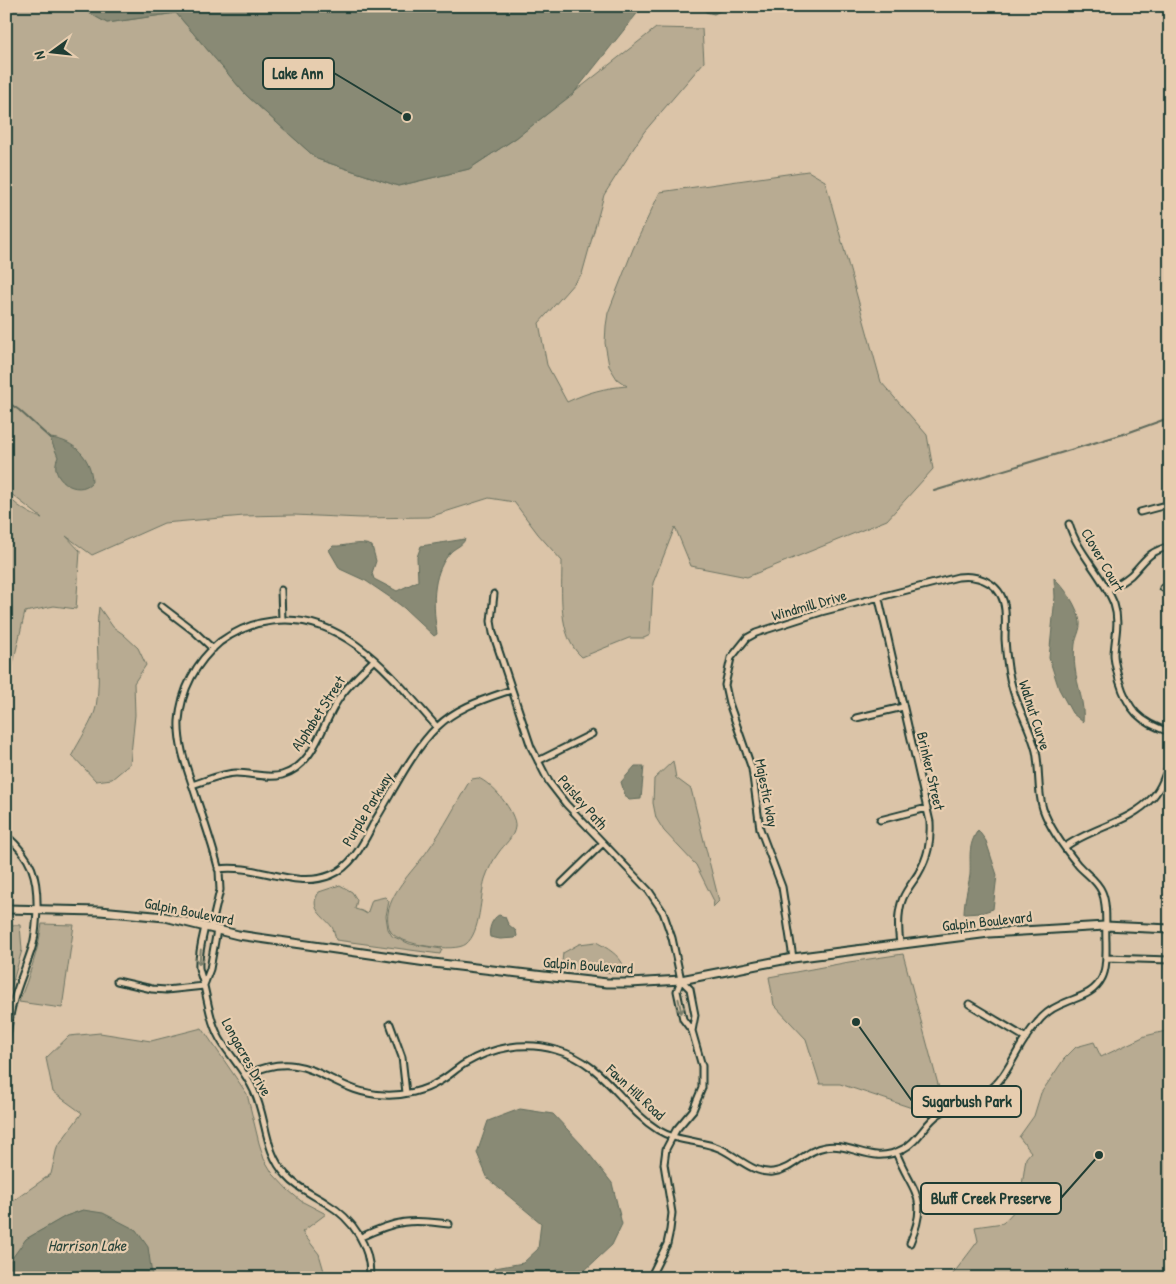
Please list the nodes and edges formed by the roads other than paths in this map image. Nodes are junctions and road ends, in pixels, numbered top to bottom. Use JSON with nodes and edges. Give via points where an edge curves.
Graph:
{"nodes":[{"id":1,"x":1170,"y":504,"type":"edge"},
{"id":2,"x":1140,"y":512,"type":"dead end"},
{"id":3,"x":1069,"y":524,"type":"dead end"},
{"id":4,"x":1170,"y":546,"type":"edge"},
{"id":5,"x":1170,"y":586,"type":"edge"},
{"id":6,"x":1163,"y":588,"type":"dead end"},
{"id":7,"x":282,"y":590,"type":"dead end"},
{"id":8,"x":1107,"y":590,"type":"junction"},
{"id":9,"x":494,"y":594,"type":"dead end"},
{"id":10,"x":879,"y":599,"type":"junction"},
{"id":11,"x":162,"y":606,"type":"dead end"},
{"id":12,"x":282,"y":620,"type":"junction"},
{"id":13,"x":747,"y":638,"type":"joint"},
{"id":14,"x":213,"y":649,"type":"junction"},
{"id":15,"x":374,"y":660,"type":"junction"},
{"id":16,"x":512,"y":690,"type":"junction"},
{"id":17,"x":903,"y":707,"type":"junction"},
{"id":18,"x":856,"y":718,"type":"dead end"},
{"id":19,"x":437,"y":727,"type":"junction"},
{"id":20,"x":1170,"y":732,"type":"edge"},
{"id":21,"x":592,"y":734,"type":"dead end"},
{"id":22,"x":538,"y":761,"type":"junction"},
{"id":23,"x":1170,"y":761,"type":"edge"},
{"id":24,"x":192,"y":785,"type":"junction"},
{"id":25,"x":927,"y":808,"type":"junction"},
{"id":26,"x":880,"y":820,"type":"dead end"},
{"id":27,"x":6,"y":835,"type":"edge"},
{"id":28,"x":603,"y":843,"type":"junction"},
{"id":29,"x":1065,"y":847,"type":"junction"},
{"id":30,"x":218,"y":869,"type":"junction"},
{"id":31,"x":562,"y":883,"type":"dead end"},
{"id":32,"x":6,"y":909,"type":"edge"},
{"id":33,"x":37,"y":909,"type":"junction"},
{"id":34,"x":1105,"y":926,"type":"junction"},
{"id":35,"x":211,"y":928,"type":"junction"},
{"id":36,"x":1170,"y":929,"type":"edge"},
{"id":37,"x":900,"y":944,"type":"junction"},
{"id":38,"x":793,"y":958,"type":"junction"},
{"id":39,"x":1106,"y":958,"type":"junction"},
{"id":40,"x":1170,"y":960,"type":"edge"},
{"id":41,"x":681,"y":980,"type":"junction"},
{"id":42,"x":117,"y":981,"type":"dead end"},
{"id":43,"x":204,"y":986,"type":"junction"},
{"id":44,"x":969,"y":1004,"type":"dead end"},
{"id":45,"x":390,"y":1024,"type":"dead end"},
{"id":46,"x":692,"y":1031,"type":"junction"},
{"id":47,"x":1026,"y":1038,"type":"junction"},
{"id":48,"x":6,"y":1045,"type":"edge"},
{"id":49,"x":246,"y":1075,"type":"junction"},
{"id":50,"x":406,"y":1093,"type":"junction"},
{"id":51,"x":671,"y":1136,"type":"junction"},
{"id":52,"x":896,"y":1152,"type":"junction"},
{"id":53,"x":449,"y":1224,"type":"dead end"},
{"id":54,"x":361,"y":1237,"type":"junction"},
{"id":55,"x":910,"y":1243,"type":"dead end"},
{"id":56,"x":370,"y":1278,"type":"edge"},
{"id":57,"x":650,"y":1278,"type":"edge"}],
"edges":[{"from":1,"to":2,"type":"street"},
{"from":3,"to":8,"type":"street","name":"Clover Court","via":[[1078,547]]},
{"from":4,"to":8,"type":"street","via":[[1156,550],[1132,574]]},
{"from":5,"to":6,"type":"street"},
{"from":7,"to":12,"type":"street"},
{"from":8,"to":20,"type":"street","name":"Clover Court","via":[[1117,615],[1115,661],[1125,698],[1144,722]]},
{"from":9,"to":16,"type":"street","name":"Paisley Path","via":[[492,627]]},
{"from":10,"to":13,"type":"street","name":"Windmill Drive","via":[[821,612]]},
{"from":10,"to":17,"type":"street","name":"Brinker Street"},
{"from":10,"to":29,"type":"street","name":"Walnut Curve","via":[[968,576],[985,580],[997,590],[1005,610],[1010,678],[1033,739],[1040,798],[1047,819]]},
{"from":11,"to":14,"type":"street"},
{"from":12,"to":14,"type":"street","via":[[244,628]]},
{"from":12,"to":15,"type":"street","via":[[308,622],[333,631]]},
{"from":13,"to":38,"type":"street","name":"Majestic Way","via":[[731,658],[725,685],[752,768],[760,829],[782,887]]},
{"from":14,"to":24,"type":"street","via":[[194,671],[181,707],[180,744]]},
{"from":15,"to":19,"type":"street"},
{"from":15,"to":24,"type":"street","name":"Alphabet Street","via":[[337,701],[316,744],[288,775],[228,774]]},
{"from":16,"to":19,"type":"street","name":"Purple Parkway","via":[[461,709]]},
{"from":16,"to":22,"type":"street","name":"Paisley Path"},
{"from":17,"to":18,"type":"street"},
{"from":17,"to":25,"type":"street","name":"Brinker Street"},
{"from":19,"to":30,"type":"street","name":"Purple Parkway","via":[[426,738],[354,857],[336,872],[307,880],[239,868]]},
{"from":21,"to":22,"type":"street"},
{"from":22,"to":28,"type":"street","name":"Paisley Path","via":[[557,794]]},
{"from":23,"to":29,"type":"street","via":[[1153,797],[1119,820],[1085,834]]},
{"from":24,"to":30,"type":"street"},
{"from":25,"to":26,"type":"street"},
{"from":25,"to":37,"type":"street","name":"Brinker Street","via":[[929,849],[925,862],[903,898],[898,923]]},
{"from":27,"to":33,"type":"street","via":[[30,863],[36,882]]},
{"from":28,"to":31,"type":"street"},
{"from":28,"to":41,"type":"street","name":"Paisley Path","via":[[645,886],[663,912]]},
{"from":29,"to":34,"type":"street","name":"Walnut Curve","via":[[1103,892]]},
{"from":30,"to":35,"type":"street","via":[[220,890]]},
{"from":32,"to":33,"type":"street","name":"Galpin Boulevard"},
{"from":33,"to":35,"type":"street","name":"Galpin Boulevard","via":[[165,917]]},
{"from":33,"to":48,"type":"street","via":[[34,940],[13,1002]]},
{"from":34,"to":36,"type":"street","name":"Galpin Boulevard"},
{"from":34,"to":37,"type":"street","name":"Galpin Boulevard","via":[[989,933]]},
{"from":34,"to":39,"type":"street","name":"Fawn Hill Road"},
{"from":35,"to":41,"type":"street","name":"Galpin Boulevard","via":[[239,935],[544,976],[614,983]]},
{"from":35,"to":43,"type":"street","name":"Longacres Drive","via":[[210,969]]},
{"from":35,"to":43,"type":"street","name":"Longacres Drive","one_way":true,"via":[[202,938],[199,969]]},
{"from":37,"to":38,"type":"street","name":"Galpin Boulevard"},
{"from":38,"to":41,"type":"street","name":"Galpin Boulevard"},
{"from":39,"to":40,"type":"street"},
{"from":39,"to":47,"type":"street","name":"Fawn Hill Road","via":[[1102,979],[1092,990],[1047,1013]]},
{"from":41,"to":46,"type":"street","via":[[690,990],[694,1006]]},
{"from":41,"to":46,"type":"street","one_way":true,"via":[[677,991],[683,1020]]},
{"from":42,"to":43,"type":"street","via":[[166,990]]},
{"from":43,"to":49,"type":"street","name":"Longacres Drive","via":[[213,1025]]},
{"from":44,"to":47,"type":"street"},
{"from":45,"to":50,"type":"street","via":[[402,1057]]},
{"from":46,"to":51,"type":"street","via":[[702,1066],[702,1088],[693,1110]]},
{"from":47,"to":52,"type":"street","name":"Fawn Hill Road","via":[[1003,1077],[989,1091],[967,1104],[943,1111],[916,1140]]},
{"from":49,"to":50,"type":"street","name":"Fawn Hill Road","via":[[277,1064],[292,1065],[308,1068],[359,1091],[385,1095]]},
{"from":49,"to":54,"type":"street","name":"Longacres Drive","via":[[260,1106],[271,1151],[285,1175],[339,1211]]},
{"from":50,"to":51,"type":"street","name":"Fawn Hill Road","via":[[438,1082],[462,1065],[490,1052],[515,1046],[543,1047],[572,1056],[594,1069],[646,1121]]},
{"from":51,"to":52,"type":"street","name":"Fawn Hill Road","via":[[717,1147],[760,1171],[775,1172],[786,1168],[824,1147],[840,1147],[866,1155]]},
{"from":51,"to":57,"type":"street","via":[[664,1164],[672,1213],[670,1230],[667,1244]]},
{"from":52,"to":55,"type":"street","via":[[919,1201],[919,1220]]},
{"from":53,"to":54,"type":"street","via":[[401,1221]]},
{"from":54,"to":56,"type":"street","name":"Longacres Drive"}]}
